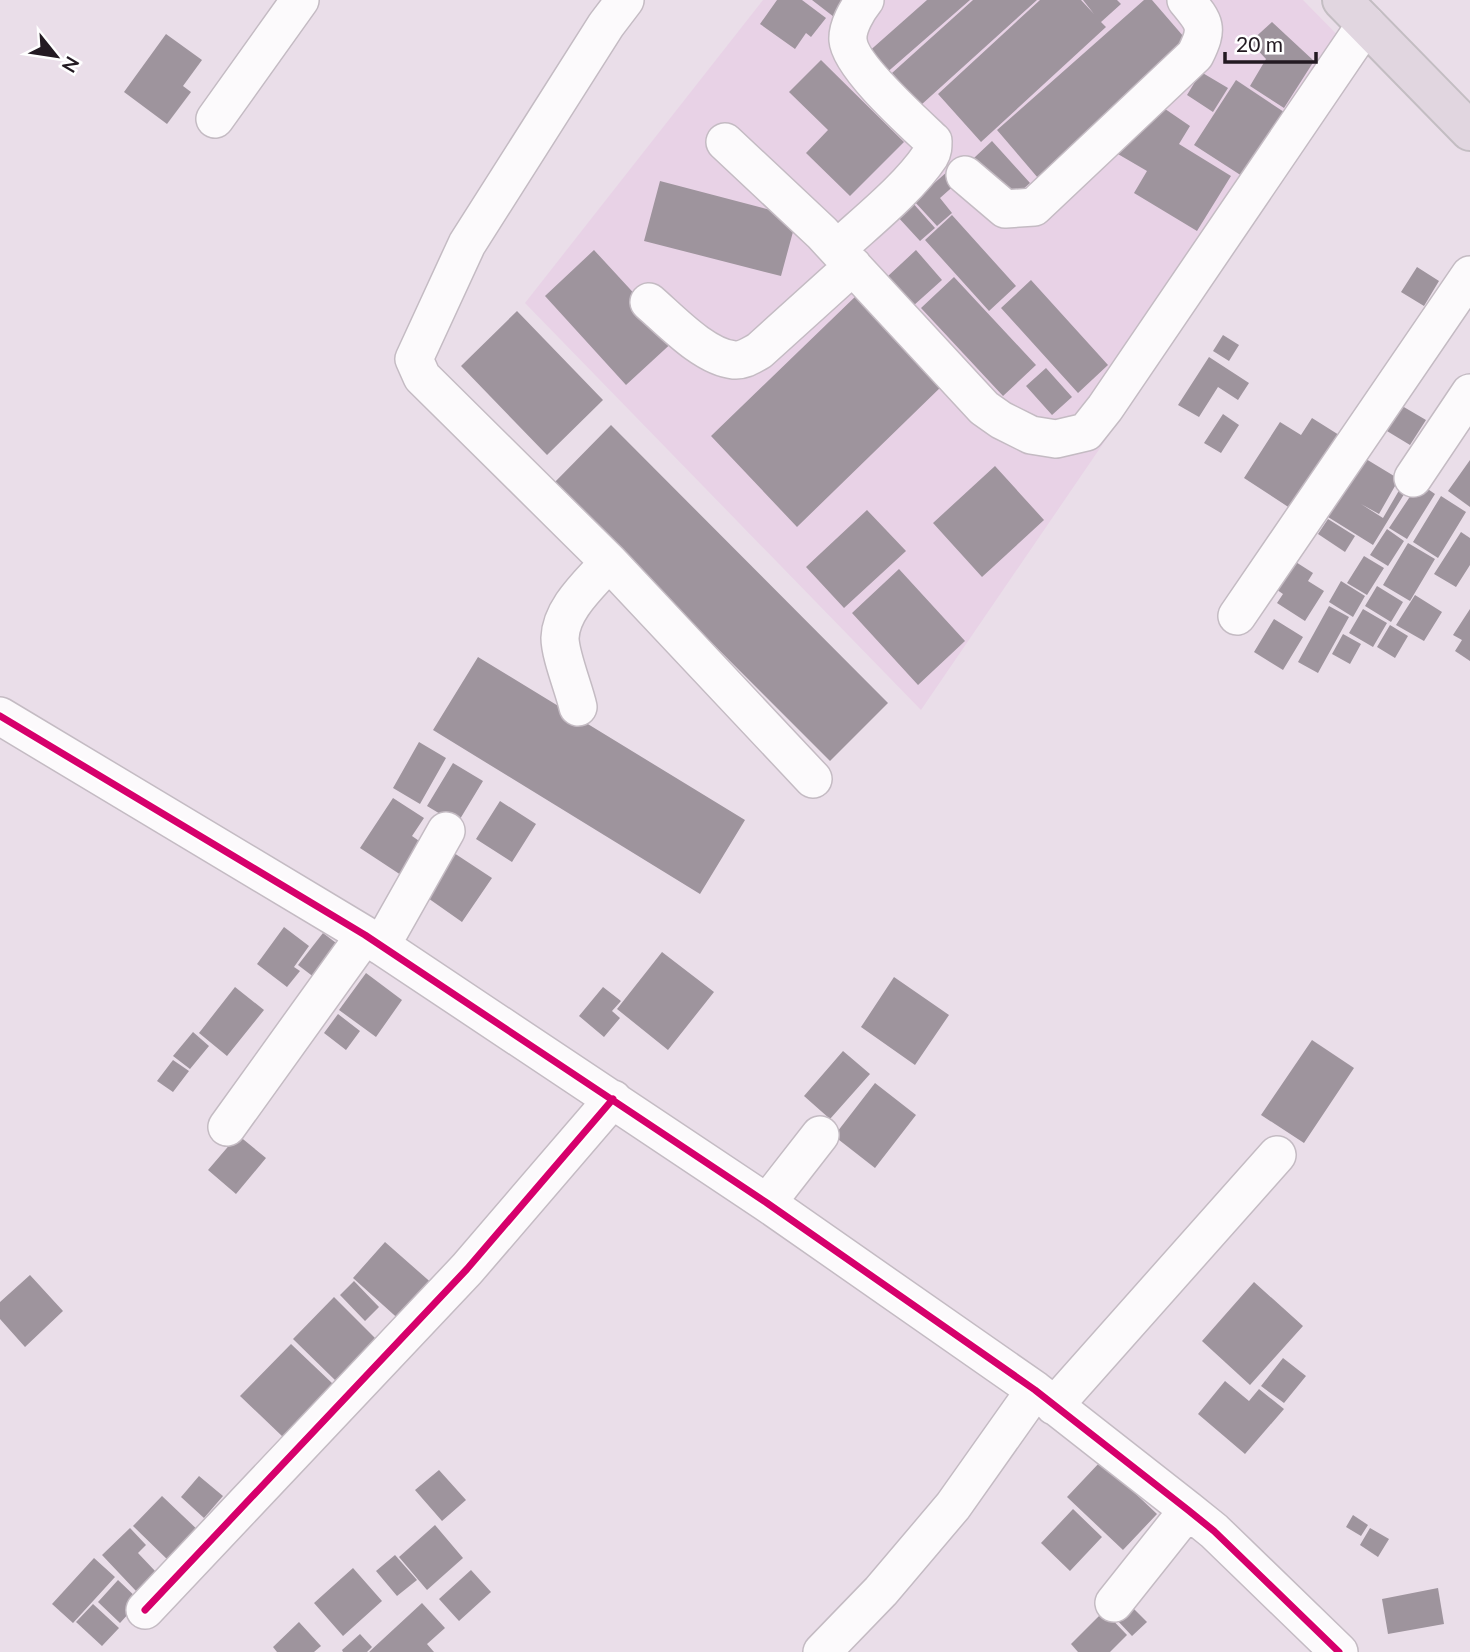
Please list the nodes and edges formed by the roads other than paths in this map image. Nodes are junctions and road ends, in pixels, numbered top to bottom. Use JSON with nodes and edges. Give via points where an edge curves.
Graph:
{"nodes":[{"id":1,"x":300,"y":0,"type":"edge"},
{"id":2,"x":625,"y":0,"type":"edge"},
{"id":3,"x":865,"y":0,"type":"edge"},
{"id":4,"x":1186,"y":0,"type":"edge"},
{"id":5,"x":1354,"y":12,"type":"edge"},
{"id":6,"x":215,"y":119,"type":"dead end"},
{"id":7,"x":1470,"y":131,"type":"edge"},
{"id":8,"x":725,"y":142,"type":"dead end"},
{"id":9,"x":951,"y":163,"type":"junction"},
{"id":10,"x":845,"y":258,"type":"junction"},
{"id":11,"x":1470,"y":275,"type":"edge"},
{"id":12,"x":649,"y":302,"type":"dead end"},
{"id":13,"x":1470,"y":393,"type":"edge"},
{"id":14,"x":1413,"y":478,"type":"dead end"},
{"id":15,"x":609,"y":562,"type":"junction"},
{"id":16,"x":1237,"y":616,"type":"dead end"},
{"id":17,"x":579,"y":707,"type":"dead end"},
{"id":18,"x":3,"y":725,"type":"edge"},
{"id":19,"x":813,"y":779,"type":"dead end"},
{"id":20,"x":446,"y":831,"type":"dead end"},
{"id":21,"x":373,"y":940,"type":"junction"},
{"id":22,"x":613,"y":1099,"type":"junction"},
{"id":23,"x":227,"y":1126,"type":"dead end"},
{"id":24,"x":820,"y":1135,"type":"dead end"},
{"id":25,"x":1277,"y":1155,"type":"dead end"},
{"id":26,"x":767,"y":1203,"type":"junction"},
{"id":27,"x":1045,"y":1398,"type":"junction"},
{"id":28,"x":1188,"y":1510,"type":"junction"},
{"id":29,"x":1114,"y":1603,"type":"dead end"},
{"id":30,"x":145,"y":1609,"type":"dead end"},
{"id":31,"x":822,"y":1652,"type":"edge"},
{"id":32,"x":1339,"y":1652,"type":"edge"}],
"edges":[{"from":1,"to":6,"type":"street"},
{"from":2,"to":15,"type":"street","via":[[467,244],[414,359],[422,377]]},
{"from":3,"to":9,"type":"street","via":[[856,11],[847,39],[854,57]]},
{"from":4,"to":9,"type":"street","via":[[1201,19],[1205,34],[1195,55],[1034,207],[1005,209]]},
{"from":5,"to":7,"type":"highway"},
{"from":5,"to":10,"type":"street","via":[[1113,397],[1086,432],[1056,439],[1031,435],[1001,421]]},
{"from":8,"to":10,"type":"street"},
{"from":9,"to":10,"type":"street","via":[[929,157]]},
{"from":10,"to":12,"type":"street","via":[[759,351],[747,358],[717,356]]},
{"from":11,"to":16,"type":"street"},
{"from":13,"to":14,"type":"street"},
{"from":15,"to":17,"type":"street","via":[[570,607],[562,624],[560,641]]},
{"from":15,"to":19,"type":"street"},
{"from":18,"to":21,"type":"street"},
{"from":20,"to":21,"type":"street"},
{"from":21,"to":22,"type":"street"},
{"from":21,"to":23,"type":"street"},
{"from":22,"to":26,"type":"street"},
{"from":22,"to":30,"type":"street","via":[[467,1269]]},
{"from":24,"to":26,"type":"street"},
{"from":25,"to":27,"type":"street"},
{"from":26,"to":27,"type":"street"},
{"from":27,"to":28,"type":"street"},
{"from":27,"to":31,"type":"street"},
{"from":28,"to":29,"type":"street"},
{"from":28,"to":32,"type":"street"}]}
